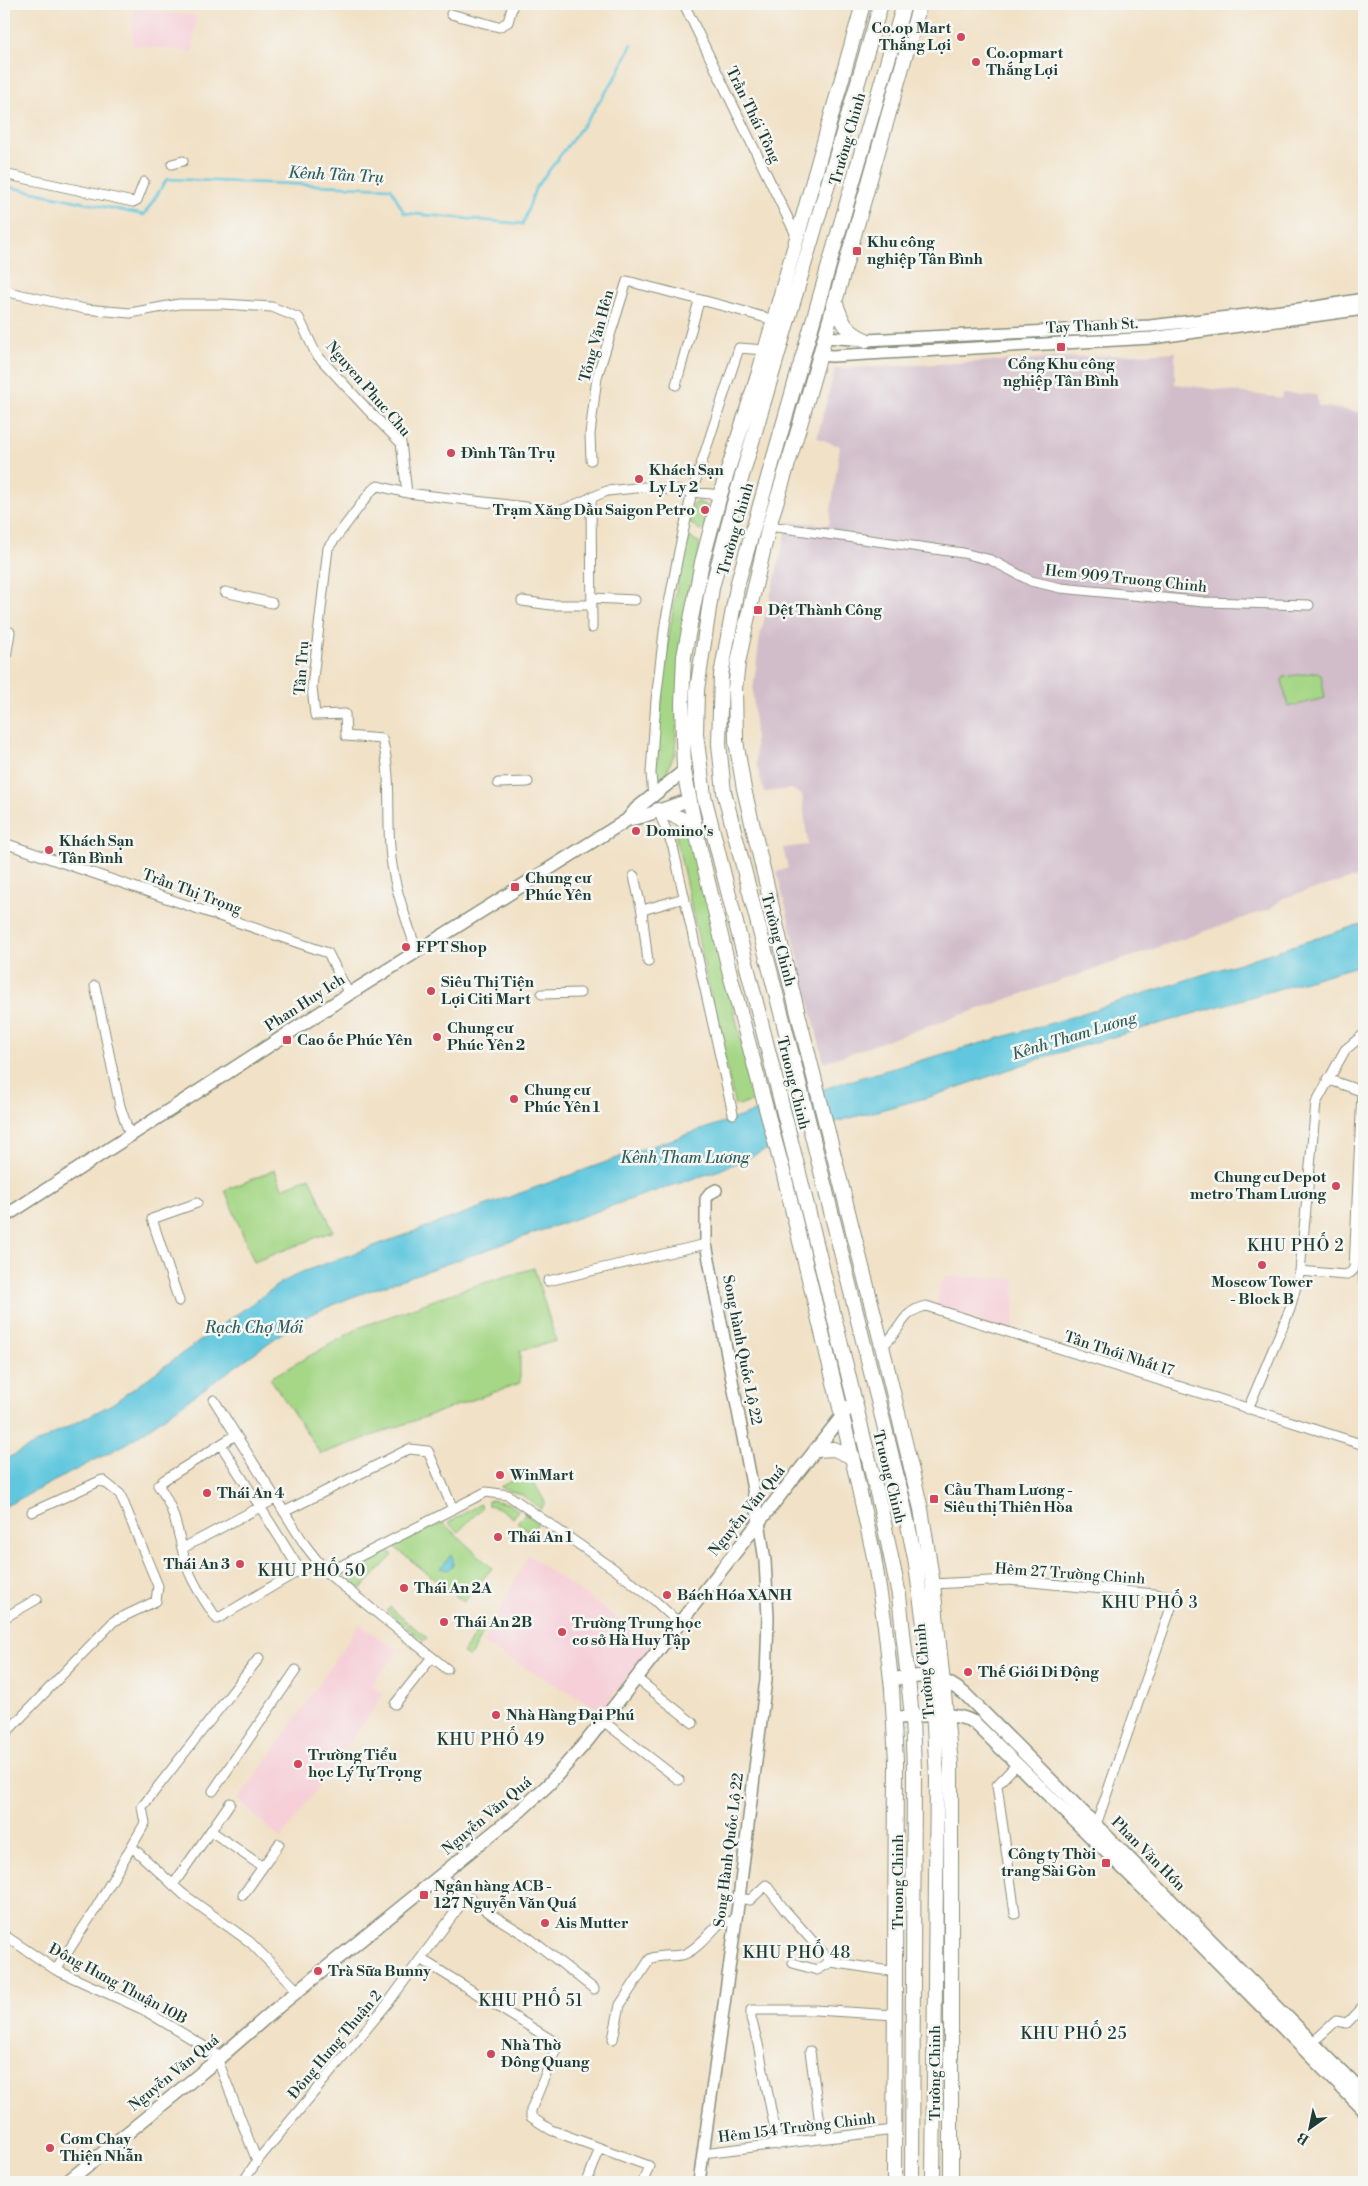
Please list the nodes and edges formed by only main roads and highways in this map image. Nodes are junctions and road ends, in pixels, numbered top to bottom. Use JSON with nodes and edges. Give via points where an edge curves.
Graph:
{"nodes":[{"id":1,"x":863,"y":4,"type":"edge"},
{"id":2,"x":881,"y":4,"type":"edge"},
{"id":3,"x":904,"y":4,"type":"edge"},
{"id":4,"x":920,"y":4,"type":"edge"},
{"id":5,"x":846,"y":64,"type":"junction"},
{"id":6,"x":862,"y":69,"type":"junction"},
{"id":7,"x":883,"y":77,"type":"junction"},
{"id":8,"x":898,"y":82,"type":"junction"},
{"id":9,"x":828,"y":265,"type":"junction"},
{"id":10,"x":836,"y":301,"type":"junction"},
{"id":11,"x":773,"y":320,"type":"junction"},
{"id":12,"x":787,"y":325,"type":"junction"},
{"id":13,"x":809,"y":332,"type":"junction"},
{"id":14,"x":825,"y":337,"type":"junction"},
{"id":15,"x":866,"y":340,"type":"road end"},
{"id":16,"x":765,"y":350,"type":"junction"},
{"id":17,"x":780,"y":350,"type":"junction"},
{"id":18,"x":803,"y":353,"type":"junction"},
{"id":19,"x":820,"y":356,"type":"junction"},
{"id":20,"x":738,"y":761,"type":"junction"},
{"id":21,"x":721,"y":764,"type":"junction"},
{"id":22,"x":699,"y":767,"type":"junction"},
{"id":23,"x":684,"y":771,"type":"junction"},
{"id":24,"x":744,"y":789,"type":"junction"},
{"id":25,"x":724,"y":792,"type":"junction"},
{"id":26,"x":704,"y":796,"type":"junction"},
{"id":27,"x":689,"y":800,"type":"junction"},
{"id":28,"x":656,"y":804,"type":"junction"},
{"id":29,"x":696,"y":832,"type":"junction"},
{"id":30,"x":720,"y":858,"type":"junction"},
{"id":31,"x":786,"y":966,"type":"junction"},
{"id":32,"x":770,"y":970,"type":"junction"},
{"id":33,"x":749,"y":974,"type":"junction"},
{"id":34,"x":732,"y":978,"type":"junction"},
{"id":35,"x":796,"y":1071,"type":"joint"},
{"id":36,"x":4,"y":1217,"type":"edge"},
{"id":37,"x":854,"y":1401,"type":"junction"},
{"id":38,"x":841,"y":1418,"type":"junction"},
{"id":39,"x":816,"y":1450,"type":"junction"},
{"id":40,"x":852,"y":1457,"type":"junction"},
{"id":41,"x":933,"y":1584,"type":"junction"},
{"id":42,"x":919,"y":1585,"type":"junction"},
{"id":43,"x":908,"y":1677,"type":"junction"},
{"id":44,"x":936,"y":1677,"type":"junction"},
{"id":45,"x":891,"y":1679,"type":"junction"},
{"id":46,"x":940,"y":1715,"type":"junction"},
{"id":47,"x":912,"y":1717,"type":"junction"},
{"id":48,"x":894,"y":1718,"type":"junction"},
{"id":49,"x":1150,"y":1888,"type":"junction"},
{"id":50,"x":1364,"y":2094,"type":"edge"},
{"id":51,"x":1364,"y":2110,"type":"edge"},
{"id":52,"x":67,"y":2182,"type":"edge"},
{"id":53,"x":894,"y":2182,"type":"edge"},
{"id":54,"x":912,"y":2182,"type":"edge"},
{"id":55,"x":933,"y":2182,"type":"edge"},
{"id":56,"x":951,"y":2182,"type":"edge"}],
"edges":[{"from":1,"to":5,"type":"main road","name":"Trường Chinh"},
{"from":2,"to":6,"type":"main road","name":"Trường Chinh"},
{"from":3,"to":7,"type":"main road","name":"Trường Chinh"},
{"from":4,"to":8,"type":"main road","name":"Trường Chinh"},
{"from":5,"to":6,"type":"main road"},
{"from":5,"to":11,"type":"main road","name":"Trường Chinh"},
{"from":6,"to":7,"type":"main road"},
{"from":6,"to":12,"type":"main road","name":"Trường Chinh"},
{"from":7,"to":8,"type":"main road"},
{"from":7,"to":9,"type":"main road","name":"Trường Chinh"},
{"from":8,"to":10,"type":"main road","name":"Trường Chinh"},
{"from":9,"to":10,"type":"main road"},
{"from":9,"to":13,"type":"main road","name":"Trường Chinh"},
{"from":10,"to":14,"type":"main road","name":"Trường Chinh"},
{"from":10,"to":15,"type":"main road","via":[[846,328]]},
{"from":11,"to":12,"type":"main road"},
{"from":11,"to":16,"type":"main road","name":"Trường Chinh"},
{"from":12,"to":13,"type":"main road"},
{"from":12,"to":17,"type":"main road","name":"Trường Chinh"},
{"from":13,"to":14,"type":"main road"},
{"from":13,"to":18,"type":"main road","name":"Trường Chinh"},
{"from":14,"to":19,"type":"main road","name":"Trường Chinh"},
{"from":16,"to":17,"type":"main road"},
{"from":16,"to":23,"type":"main road","name":"Trường Chinh","via":[[720,495],[696,589],[684,656]]},
{"from":17,"to":18,"type":"main road"},
{"from":17,"to":22,"type":"main road","name":"Trường Chinh","via":[[712,588],[697,690]]},
{"from":18,"to":19,"type":"main road"},
{"from":18,"to":21,"type":"main road","name":"Trường Chinh","via":[[729,622],[721,675]]},
{"from":19,"to":20,"type":"main road","name":"Trường Chinh","via":[[769,526],[738,663],[735,720]]},
{"from":20,"to":21,"type":"main road"},
{"from":20,"to":24,"type":"main road","name":"Trường Chinh"},
{"from":21,"to":22,"type":"main road"},
{"from":21,"to":25,"type":"main road","name":"Trường Chinh"},
{"from":22,"to":23,"type":"main road"},
{"from":22,"to":26,"type":"main road","name":"Trường Chinh"},
{"from":23,"to":27,"type":"main road","name":"Trường Chinh"},
{"from":23,"to":28,"type":"main road"},
{"from":24,"to":25,"type":"main road"},
{"from":24,"to":31,"type":"main road","name":"Trường Chinh"},
{"from":25,"to":26,"type":"main road"},
{"from":25,"to":32,"type":"main road","name":"Trường Chinh"},
{"from":26,"to":27,"type":"main road"},
{"from":26,"to":30,"type":"main road","name":"Truong Chinh"},
{"from":27,"to":28,"type":"main road","name":"Phan Huy Ich"},
{"from":27,"to":29,"type":"main road","name":"Trường Chinh"},
{"from":28,"to":29,"type":"main road"},
{"from":28,"to":36,"type":"main road","name":"Phan Huy Ich","via":[[641,817],[627,820],[349,994]]},
{"from":29,"to":30,"type":"main road"},
{"from":29,"to":34,"type":"main road","name":"Trường Chinh"},
{"from":30,"to":33,"type":"main road","name":"Truong Chinh"},
{"from":31,"to":32,"type":"main road"},
{"from":31,"to":41,"type":"main road","name":"Trường Chinh","via":[[921,1509]]},
{"from":32,"to":35,"type":"main road","name":"Trường Chinh"},
{"from":33,"to":34,"type":"main road"},
{"from":33,"to":37,"type":"main road","name":"Truong Chinh"},
{"from":34,"to":38,"type":"main road","name":"Trường Chinh","via":[[784,1176]]},
{"from":35,"to":42,"type":"main road","name":"Truong Chinh","via":[[902,1497]]},
{"from":37,"to":38,"type":"main road","name":"Nguyễn Văn Quá"},
{"from":37,"to":43,"type":"main road","name":"Truong Chinh","via":[[899,1595]]},
{"from":38,"to":39,"type":"main road","name":"Nguyễn Văn Quá"},
{"from":38,"to":40,"type":"main road"},
{"from":39,"to":40,"type":"main road","via":[[834,1450]]},
{"from":39,"to":52,"type":"main road","name":"Nguyễn Văn Quá","via":[[550,1784]]},
{"from":40,"to":45,"type":"main road","via":[[874,1557]]},
{"from":41,"to":42,"type":"main road"},
{"from":41,"to":44,"type":"main road","name":"Trường Chinh"},
{"from":42,"to":44,"type":"main road","name":"Truong Chinh"},
{"from":43,"to":44,"type":"main road"},
{"from":43,"to":45,"type":"main road"},
{"from":43,"to":47,"type":"main road","name":"Truong Chinh"},
{"from":44,"to":46,"type":"main road","name":"Trường Chinh"},
{"from":44,"to":49,"type":"main road","name":"Phan Văn Hớn","via":[[965,1694],[1096,1825]]},
{"from":45,"to":48,"type":"main road"},
{"from":46,"to":47,"type":"main road","name":"Phan Văn Hớn"},
{"from":46,"to":49,"type":"main road","name":"Phan Văn Hớn","via":[[974,1722]]},
{"from":46,"to":55,"type":"main road"},
{"from":46,"to":56,"type":"main road","name":"Trường Chinh","via":[[951,1764]]},
{"from":47,"to":48,"type":"main road","name":"Phan Văn Hớn"},
{"from":47,"to":54,"type":"main road","name":"Truong Chinh","via":[[915,1872]]},
{"from":48,"to":53,"type":"main road"},
{"from":49,"to":50,"type":"main road","name":"Phan Văn Hớn"},
{"from":49,"to":51,"type":"main road","name":"Phan Văn Hớn"}]}
